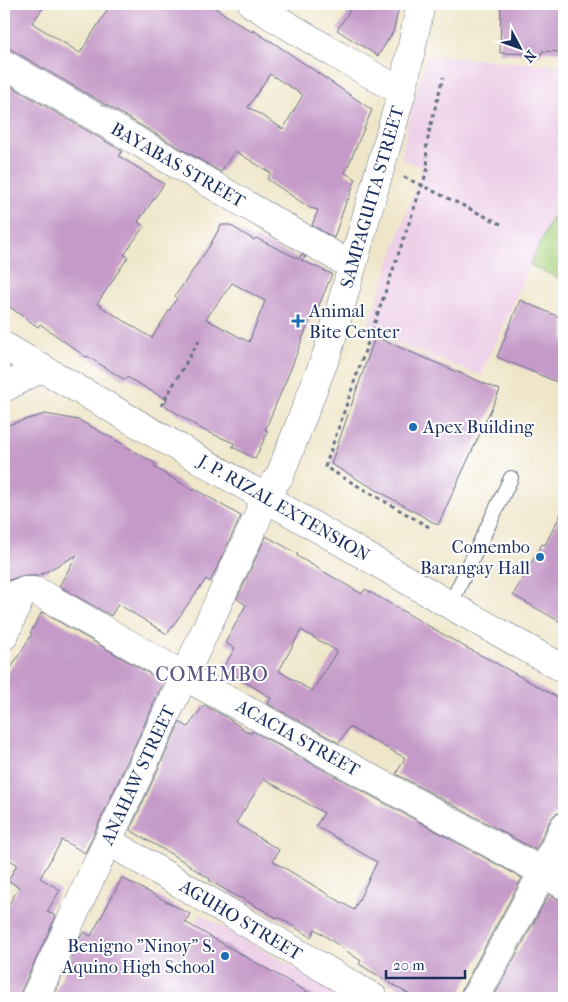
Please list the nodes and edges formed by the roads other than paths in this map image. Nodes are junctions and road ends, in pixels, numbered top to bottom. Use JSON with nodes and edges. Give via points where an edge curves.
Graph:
{"nodes":[{"id":1,"x":252,"y":4,"type":"edge"},
{"id":2,"x":421,"y":4,"type":"edge"},
{"id":3,"x":4,"y":64,"type":"edge"},
{"id":4,"x":402,"y":92,"type":"junction"},
{"id":5,"x":352,"y":266,"type":"junction"},
{"id":6,"x":4,"y":346,"type":"edge"},
{"id":7,"x":41,"y":368,"type":"junction"},
{"id":8,"x":4,"y":388,"type":"edge"},
{"id":9,"x":512,"y":478,"type":"dead end"},
{"id":10,"x":265,"y":497,"type":"junction"},
{"id":11,"x":14,"y":595,"type":"edge"},
{"id":12,"x":450,"y":605,"type":"junction"},
{"id":13,"x":4,"y":636,"type":"edge"},
{"id":14,"x":564,"y":669,"type":"edge"},
{"id":15,"x":184,"y":676,"type":"junction"},
{"id":16,"x":564,"y":827,"type":"edge"},
{"id":17,"x":108,"y":841,"type":"junction"},
{"id":18,"x":554,"y":879,"type":"edge"},
{"id":19,"x":35,"y":998,"type":"edge"},
{"id":20,"x":374,"y":998,"type":"edge"},
{"id":21,"x":475,"y":998,"type":"edge"}],
"edges":[{"from":1,"to":4,"type":"street"},
{"from":2,"to":4,"type":"street","name":"SAMPAGUITA STREET"},
{"from":3,"to":5,"type":"street","name":"BAYABAS STREET"},
{"from":4,"to":5,"type":"street","name":"SAMPAGUITA STREET"},
{"from":5,"to":10,"type":"street","name":"SAMPAGUITA STREET","via":[[328,351],[280,475]]},
{"from":6,"to":7,"type":"street","name":"J. P. RIZAL EXTENSION"},
{"from":7,"to":8,"type":"street"},
{"from":7,"to":10,"type":"street","name":"J. P. RIZAL EXTENSION"},
{"from":9,"to":12,"type":"lane"},
{"from":10,"to":12,"type":"street","name":"J. P. RIZAL EXTENSION"},
{"from":10,"to":15,"type":"street","name":"ANAHAW STREET"},
{"from":11,"to":13,"type":"street"},
{"from":11,"to":15,"type":"street","name":"ACACIA STREET","via":[[38,592]]},
{"from":12,"to":14,"type":"street","name":"J. P. RIZAL EXTENSION"},
{"from":15,"to":17,"type":"street","name":"ANAHAW STREET"},
{"from":15,"to":18,"type":"street","name":"ACACIA STREET"},
{"from":16,"to":18,"type":"street"},
{"from":17,"to":19,"type":"street","name":"ANAHAW STREET"},
{"from":17,"to":20,"type":"street","name":"AGUHO STREET"},
{"from":18,"to":21,"type":"street"}]}
